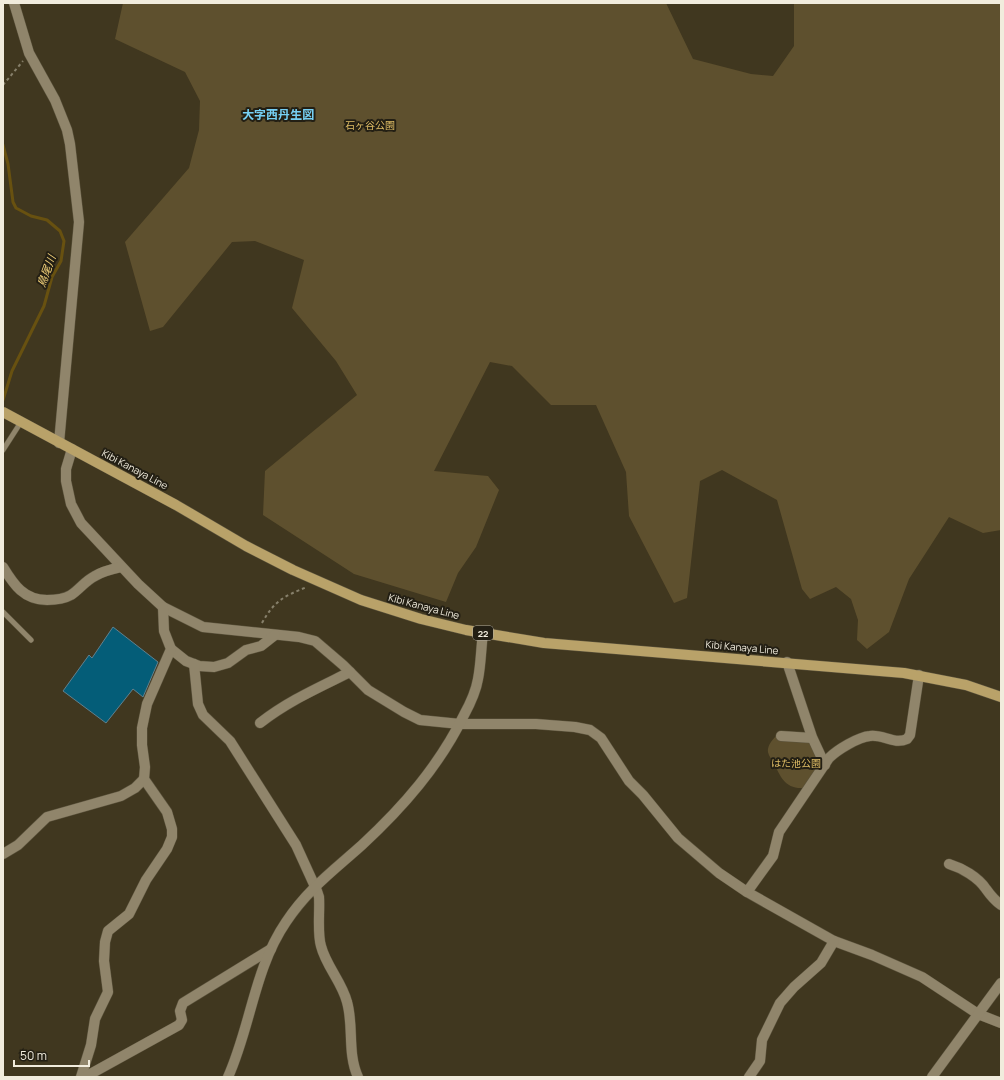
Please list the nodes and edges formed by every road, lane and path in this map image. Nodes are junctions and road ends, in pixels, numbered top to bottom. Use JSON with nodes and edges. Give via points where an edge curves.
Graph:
{"nodes":[{"id":1,"x":14,"y":3,"type":"edge"},
{"id":2,"x":29,"y":53,"type":"junction"},
{"id":3,"x":3,"y":85,"type":"edge"},
{"id":4,"x":6,"y":414,"type":"edge"},
{"id":5,"x":21,"y":422,"type":"junction"},
{"id":6,"x":59,"y":443,"type":"junction"},
{"id":7,"x":72,"y":449,"type":"junction"},
{"id":8,"x":3,"y":450,"type":"edge"},
{"id":9,"x":3,"y":567,"type":"edge"},
{"id":10,"x":121,"y":567,"type":"junction"},
{"id":11,"x":319,"y":582,"type":"junction"},
{"id":12,"x":6,"y":583,"type":"edge"},
{"id":13,"x":163,"y":607,"type":"junction"},
{"id":14,"x":3,"y":612,"type":"edge"},
{"id":15,"x":256,"y":633,"type":"junction"},
{"id":16,"x":483,"y":633,"type":"junction"},
{"id":17,"x":275,"y":635,"type":"junction"},
{"id":18,"x":31,"y":640,"type":"dead end"},
{"id":19,"x":171,"y":649,"type":"junction"},
{"id":20,"x":787,"y":662,"type":"junction"},
{"id":21,"x":194,"y":664,"type":"junction"},
{"id":22,"x":350,"y":672,"type":"junction"},
{"id":23,"x":919,"y":675,"type":"junction"},
{"id":24,"x":1001,"y":697,"type":"edge"},
{"id":25,"x":260,"y":723,"type":"dead end"},
{"id":26,"x":460,"y":724,"type":"junction"},
{"id":27,"x":781,"y":736,"type":"dead end"},
{"id":28,"x":812,"y":738,"type":"junction"},
{"id":29,"x":825,"y":765,"type":"junction"},
{"id":30,"x":144,"y":779,"type":"junction"},
{"id":31,"x":3,"y":854,"type":"edge"},
{"id":32,"x":949,"y":864,"type":"dead end"},
{"id":33,"x":314,"y":885,"type":"junction"},
{"id":34,"x":747,"y":892,"type":"junction"},
{"id":35,"x":1001,"y":905,"type":"edge"},
{"id":36,"x":834,"y":941,"type":"junction"},
{"id":37,"x":271,"y":949,"type":"junction"},
{"id":38,"x":1001,"y":983,"type":"edge"},
{"id":39,"x":978,"y":1014,"type":"junction"},
{"id":40,"x":1001,"y":1023,"type":"edge"},
{"id":41,"x":80,"y":1077,"type":"edge"},
{"id":42,"x":85,"y":1077,"type":"edge"},
{"id":43,"x":228,"y":1077,"type":"edge"},
{"id":44,"x":358,"y":1077,"type":"edge"},
{"id":45,"x":749,"y":1077,"type":"edge"},
{"id":46,"x":932,"y":1077,"type":"edge"}],
"edges":[{"from":1,"to":2,"type":"street"},
{"from":2,"to":3,"type":"path"},
{"from":2,"to":6,"type":"street","via":[[55,100],[67,130],[79,222]]},
{"from":4,"to":5,"type":"main road","name":"Kibi Kanaya Line","number":"22"},
{"from":5,"to":6,"type":"main road","name":"Kibi Kanaya Line","number":"22"},
{"from":5,"to":8,"type":"lane"},
{"from":6,"to":7,"type":"main road","name":"Kibi Kanaya Line","number":"22"},
{"from":7,"to":10,"type":"street","via":[[66,469],[71,504],[81,522]]},
{"from":7,"to":11,"type":"main road","name":"Kibi Kanaya Line","number":"22","via":[[263,555]]},
{"from":9,"to":12,"type":"street"},
{"from":10,"to":12,"type":"street","via":[[97,574],[70,595],[54,600],[30,598]]},
{"from":10,"to":13,"type":"street"},
{"from":11,"to":15,"type":"path","via":[[275,603]]},
{"from":11,"to":16,"type":"main road","name":"Kibi Kanaya Line","number":"22","via":[[389,610]]},
{"from":13,"to":15,"type":"street","via":[[204,627]]},
{"from":13,"to":19,"type":"street","via":[[164,631]]},
{"from":14,"to":18,"type":"lane"},
{"from":15,"to":17,"type":"street"},
{"from":16,"to":20,"type":"main road","name":"Kibi Kanaya Line","number":"22","via":[[544,642]]},
{"from":16,"to":26,"type":"street","via":[[478,678]]},
{"from":17,"to":21,"type":"street","via":[[261,646],[246,650],[228,663],[207,667]]},
{"from":17,"to":22,"type":"street","via":[[315,641]]},
{"from":19,"to":21,"type":"street","via":[[178,657]]},
{"from":19,"to":30,"type":"street","via":[[144,716]]},
{"from":20,"to":23,"type":"main road","name":"Kibi Kanaya Line","number":"22"},
{"from":20,"to":28,"type":"street"},
{"from":21,"to":33,"type":"street","via":[[198,704],[203,715],[230,741],[296,845]]},
{"from":22,"to":25,"type":"street","via":[[280,707]]},
{"from":22,"to":26,"type":"street","via":[[368,690],[409,715],[420,720]]},
{"from":23,"to":24,"type":"main road","name":"Kibi Kanaya Line","number":"22","via":[[966,685]]},
{"from":23,"to":29,"type":"street","via":[[911,729],[907,739],[896,741],[870,736],[837,750]]},
{"from":26,"to":33,"type":"street","via":[[432,770],[404,803],[360,846]]},
{"from":26,"to":34,"type":"street","via":[[536,724],[590,730],[601,738],[629,781],[678,838],[719,873]]},
{"from":27,"to":28,"type":"street"},
{"from":28,"to":29,"type":"street"},
{"from":29,"to":34,"type":"street","via":[[778,832],[773,856]]},
{"from":30,"to":31,"type":"street","via":[[121,796],[47,817],[18,845]]},
{"from":30,"to":41,"type":"street","via":[[167,812],[172,837],[168,849],[146,880],[129,914],[110,928],[106,936],[104,961],[108,992],[95,1019],[91,1045]]},
{"from":32,"to":35,"type":"street","via":[[969,874]]},
{"from":33,"to":37,"type":"street","via":[[285,923]]},
{"from":33,"to":44,"type":"street","via":[[319,897],[320,945],[348,1002],[353,1066]]},
{"from":34,"to":36,"type":"street"},
{"from":36,"to":39,"type":"street","via":[[922,977]]},
{"from":36,"to":45,"type":"street","via":[[821,963],[780,1003],[762,1040],[760,1061]]},
{"from":37,"to":42,"type":"street","via":[[183,1003],[180,1011],[182,1020],[179,1025]]},
{"from":37,"to":43,"type":"street","via":[[261,972],[249,1021]]},
{"from":38,"to":39,"type":"street"},
{"from":39,"to":40,"type":"street"},
{"from":39,"to":46,"type":"street"}]}
